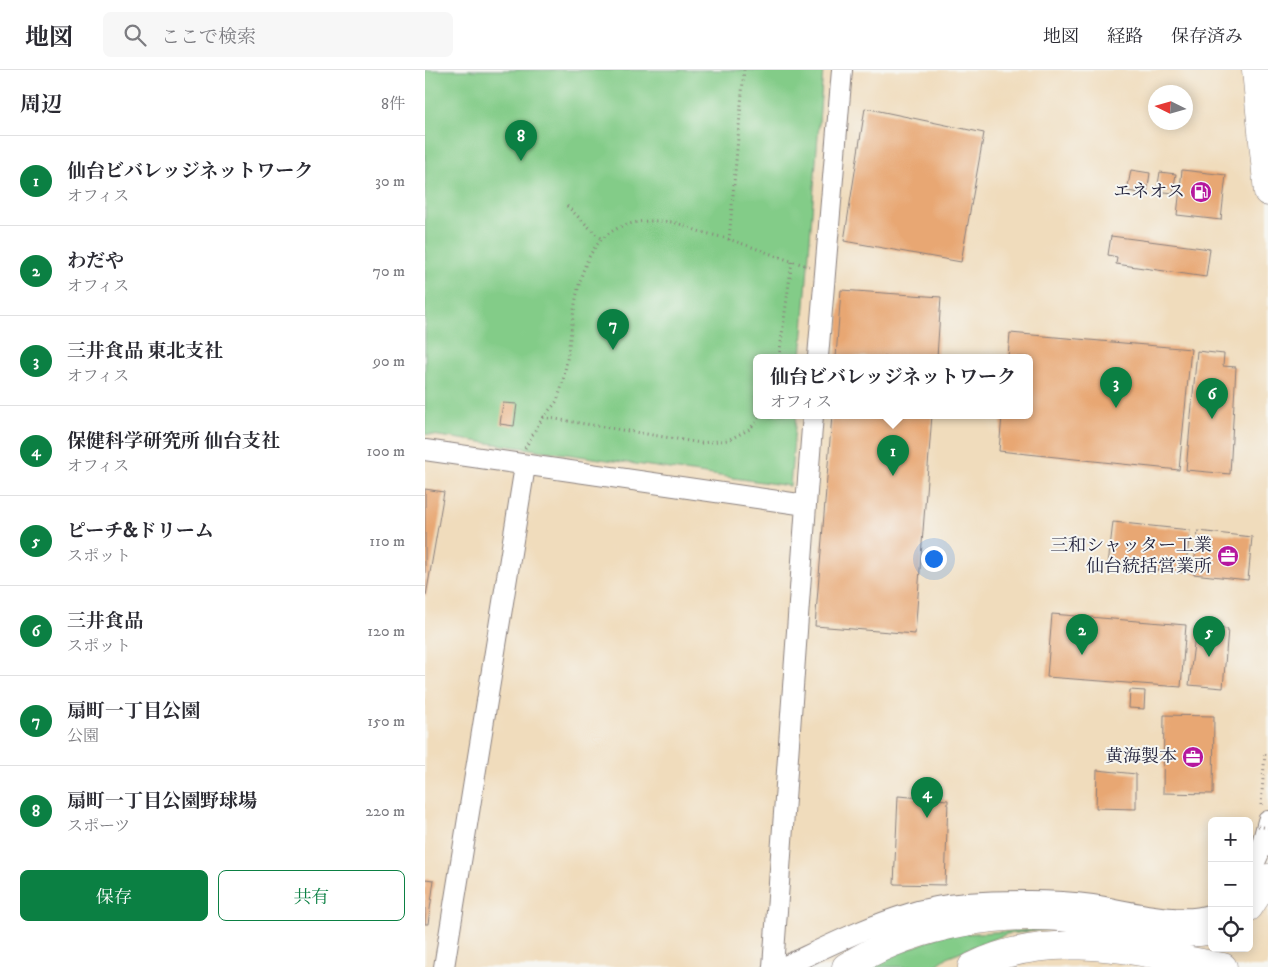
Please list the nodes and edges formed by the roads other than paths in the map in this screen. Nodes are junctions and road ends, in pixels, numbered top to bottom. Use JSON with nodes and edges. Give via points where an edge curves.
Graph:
{"nodes":[{"id":1,"x":842,"y":70,"type":"edge"},
{"id":2,"x":1256,"y":70,"type":"edge"},
{"id":3,"x":1268,"y":192,"type":"edge"},
{"id":4,"x":818,"y":354,"type":"edge"},
{"id":5,"x":813,"y":419,"type":"edge"},
{"id":6,"x":425,"y":450,"type":"edge"},
{"id":7,"x":525,"y":466,"type":"junction"},
{"id":8,"x":806,"y":505,"type":"junction"},
{"id":9,"x":1262,"y":819,"type":"edge"},
{"id":10,"x":1253,"y":866,"type":"edge"},
{"id":11,"x":1268,"y":878,"type":"edge"},
{"id":12,"x":1253,"y":901,"type":"edge"},
{"id":13,"x":1208,"y":916,"type":"edge"},
{"id":14,"x":1208,"y":930,"type":"edge"},
{"id":15,"x":444,"y":967,"type":"edge"},
{"id":16,"x":773,"y":967,"type":"edge"},
{"id":17,"x":783,"y":967,"type":"edge"},
{"id":18,"x":846,"y":967,"type":"edge"},
{"id":19,"x":971,"y":967,"type":"edge"},
{"id":20,"x":1223,"y":967,"type":"edge"}],
"edges":[{"from":1,"to":4,"type":"street"},
{"from":2,"to":3,"type":"highway"},
{"from":5,"to":8,"type":"street"},
{"from":6,"to":7,"type":"street"},
{"from":7,"to":8,"type":"street"},
{"from":7,"to":15,"type":"street"},
{"from":8,"to":16,"type":"street"},
{"from":9,"to":10,"type":"street","via":[[1260,851]]},
{"from":11,"to":12,"type":"highway"},
{"from":13,"to":17,"type":"street","via":[[1200,919],[1172,917],[1090,905],[1028,901],[951,906],[910,913]]},
{"from":14,"to":18,"type":"highway","via":[[1184,933],[1068,917],[1004,918],[965,922],[912,936],[879,948]]},
{"from":19,"to":20,"type":"highway","via":[[1016,950],[1064,945],[1108,946]]}]}
